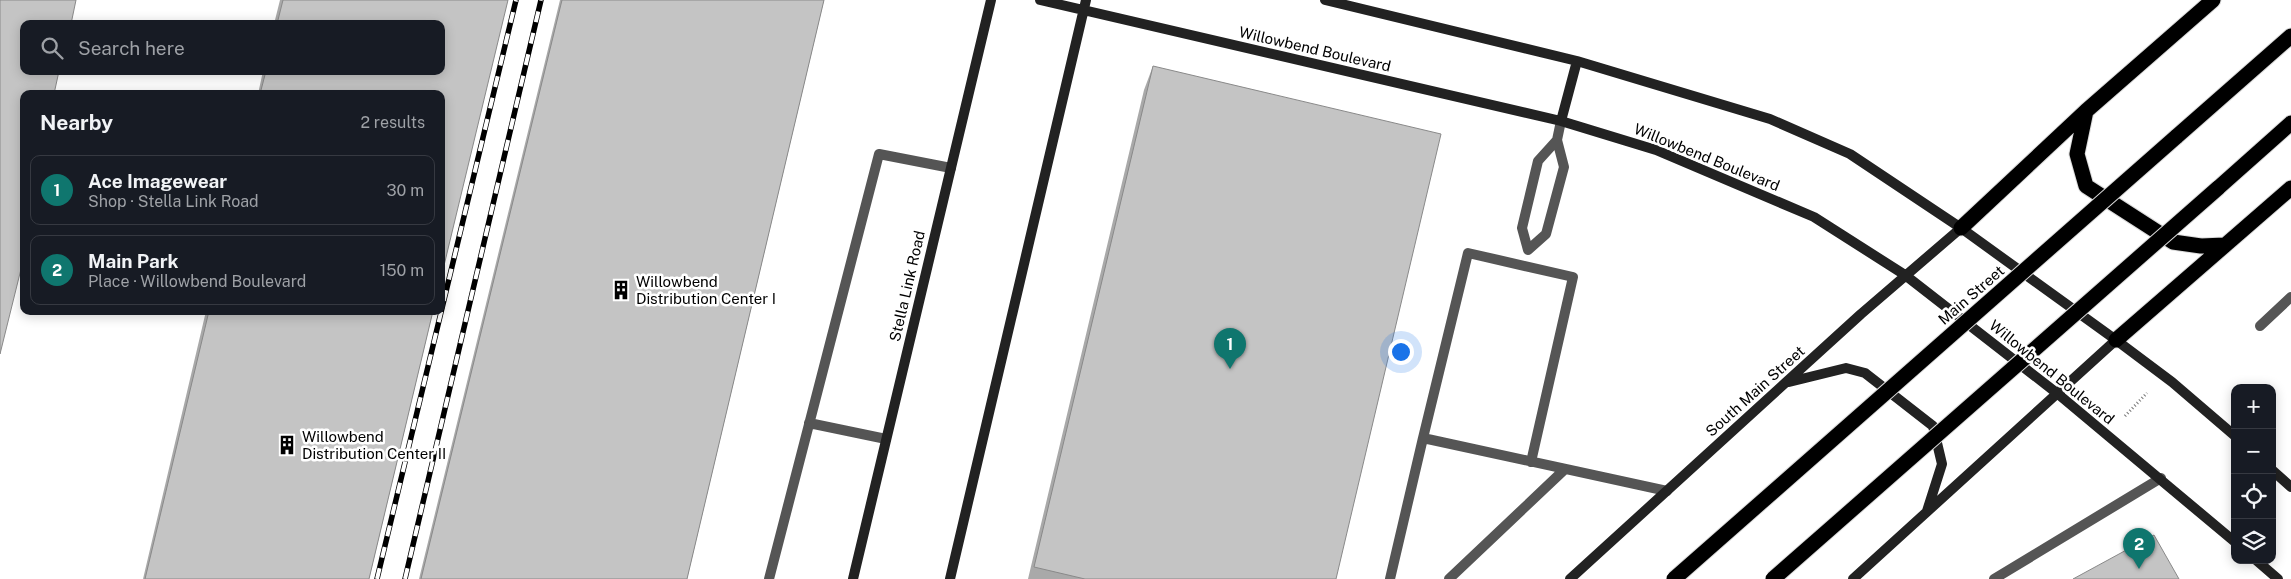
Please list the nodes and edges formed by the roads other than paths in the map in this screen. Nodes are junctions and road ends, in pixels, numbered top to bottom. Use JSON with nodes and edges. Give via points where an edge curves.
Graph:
{"nodes":[{"id":1,"x":991,"y":0,"type":"edge"},
{"id":2,"x":1040,"y":0,"type":"edge"},
{"id":3,"x":1325,"y":0,"type":"edge"},
{"id":4,"x":2213,"y":0,"type":"edge"},
{"id":5,"x":1085,"y":5,"type":"edge"},
{"id":6,"x":2291,"y":36,"type":"edge"},
{"id":7,"x":1577,"y":61,"type":"junction"},
{"id":8,"x":2086,"y":111,"type":"junction"},
{"id":9,"x":1561,"y":121,"type":"junction"},
{"id":10,"x":2291,"y":122,"type":"edge"},
{"id":11,"x":1557,"y":140,"type":"junction"},
{"id":12,"x":951,"y":168,"type":"junction"},
{"id":13,"x":2291,"y":188,"type":"edge"},
{"id":14,"x":1961,"y":228,"type":"junction"},
{"id":15,"x":2225,"y":245,"type":"junction"},
{"id":16,"x":1528,"y":250,"type":"junction"},
{"id":17,"x":1524,"y":265,"type":"junction"},
{"id":18,"x":1905,"y":275,"type":"junction"},
{"id":19,"x":2291,"y":298,"type":"edge"},
{"id":20,"x":2260,"y":326,"type":"dead end"},
{"id":21,"x":2116,"y":340,"type":"junction"},
{"id":22,"x":1787,"y":383,"type":"junction"},
{"id":23,"x":2058,"y":394,"type":"junction"},
{"id":24,"x":810,"y":423,"type":"junction"},
{"id":25,"x":2231,"y":433,"type":"edge"},
{"id":26,"x":1423,"y":438,"type":"junction"},
{"id":27,"x":886,"y":440,"type":"junction"},
{"id":28,"x":1531,"y":462,"type":"junction"},
{"id":29,"x":1564,"y":470,"type":"junction"},
{"id":30,"x":2276,"y":474,"type":"edge"},
{"id":31,"x":2161,"y":478,"type":"junction"},
{"id":32,"x":2291,"y":487,"type":"edge"},
{"id":33,"x":1667,"y":491,"type":"junction"},
{"id":34,"x":1927,"y":512,"type":"junction"},
{"id":35,"x":2231,"y":539,"type":"edge"},
{"id":36,"x":2261,"y":564,"type":"edge"},
{"id":37,"x":769,"y":579,"type":"edge"},
{"id":38,"x":853,"y":579,"type":"edge"},
{"id":39,"x":950,"y":579,"type":"edge"},
{"id":40,"x":1390,"y":579,"type":"edge"},
{"id":41,"x":1449,"y":579,"type":"edge"},
{"id":42,"x":1570,"y":579,"type":"edge"},
{"id":43,"x":1674,"y":579,"type":"edge"},
{"id":44,"x":1773,"y":579,"type":"edge"},
{"id":45,"x":1853,"y":579,"type":"edge"},
{"id":46,"x":1994,"y":579,"type":"edge"},
{"id":47,"x":2278,"y":579,"type":"edge"}],
"edges":[{"from":1,"to":12,"type":"main road","name":"Stella Link Road"},
{"from":2,"to":5,"type":"main road","name":"Willowbend Boulevard"},
{"from":3,"to":7,"type":"main road"},
{"from":4,"to":8,"type":"highway"},
{"from":5,"to":9,"type":"main road","name":"Willowbend Boulevard"},
{"from":5,"to":39,"type":"main road"},
{"from":6,"to":43,"type":"highway","name":"Main Street","bridge":true},
{"from":7,"to":9,"type":"main road"},
{"from":7,"to":14,"type":"main road","via":[[1770,119],[1814,138],[1850,154]]},
{"from":8,"to":14,"type":"highway"},
{"from":8,"to":15,"type":"highway","via":[[2077,154],[2086,186],[2173,242]]},
{"from":9,"to":11,"type":"lane"},
{"from":9,"to":18,"type":"main road","name":"Willowbend Boulevard","via":[[1656,150],[1814,217]]},
{"from":10,"to":44,"type":"highway","bridge":true},
{"from":11,"to":16,"type":"lane","via":[[1538,161],[1522,228]]},
{"from":11,"to":16,"type":"lane","via":[[1564,167],[1546,234]]},
{"from":12,"to":24,"type":"lane","via":[[879,154]]},
{"from":12,"to":27,"type":"main road","name":"Stella Link Road"},
{"from":13,"to":15,"type":"highway"},
{"from":14,"to":18,"type":"main road","name":"South Main Street"},
{"from":14,"to":21,"type":"main road"},
{"from":15,"to":21,"type":"highway"},
{"from":16,"to":17,"type":"lane"},
{"from":17,"to":26,"type":"lane","via":[[1468,253]]},
{"from":17,"to":28,"type":"lane","via":[[1573,277]]},
{"from":18,"to":22,"type":"main road","name":"South Main Street"},
{"from":18,"to":23,"type":"main road","name":"Willowbend Boulevard"},
{"from":19,"to":20,"type":"lane"},
{"from":21,"to":23,"type":"main road"},
{"from":21,"to":25,"type":"main road"},
{"from":22,"to":33,"type":"main road","name":"South Main Street"},
{"from":22,"to":34,"type":"main road","via":[[1846,368],[1865,373],[1933,426],[1942,464]]},
{"from":23,"to":31,"type":"main road","name":"Willowbend Boulevard"},
{"from":23,"to":34,"type":"main road"},
{"from":24,"to":27,"type":"lane"},
{"from":24,"to":37,"type":"lane"},
{"from":26,"to":28,"type":"lane"},
{"from":26,"to":40,"type":"lane"},
{"from":27,"to":38,"type":"main road","name":"Stella Link Road"},
{"from":28,"to":29,"type":"lane"},
{"from":29,"to":33,"type":"lane"},
{"from":29,"to":41,"type":"lane"},
{"from":30,"to":32,"type":"main road"},
{"from":31,"to":35,"type":"main road","name":"Willowbend Boulevard"},
{"from":31,"to":46,"type":"lane"},
{"from":33,"to":42,"type":"main road","name":"South Main Street"},
{"from":34,"to":45,"type":"main road"},
{"from":36,"to":47,"type":"main road"}]}
